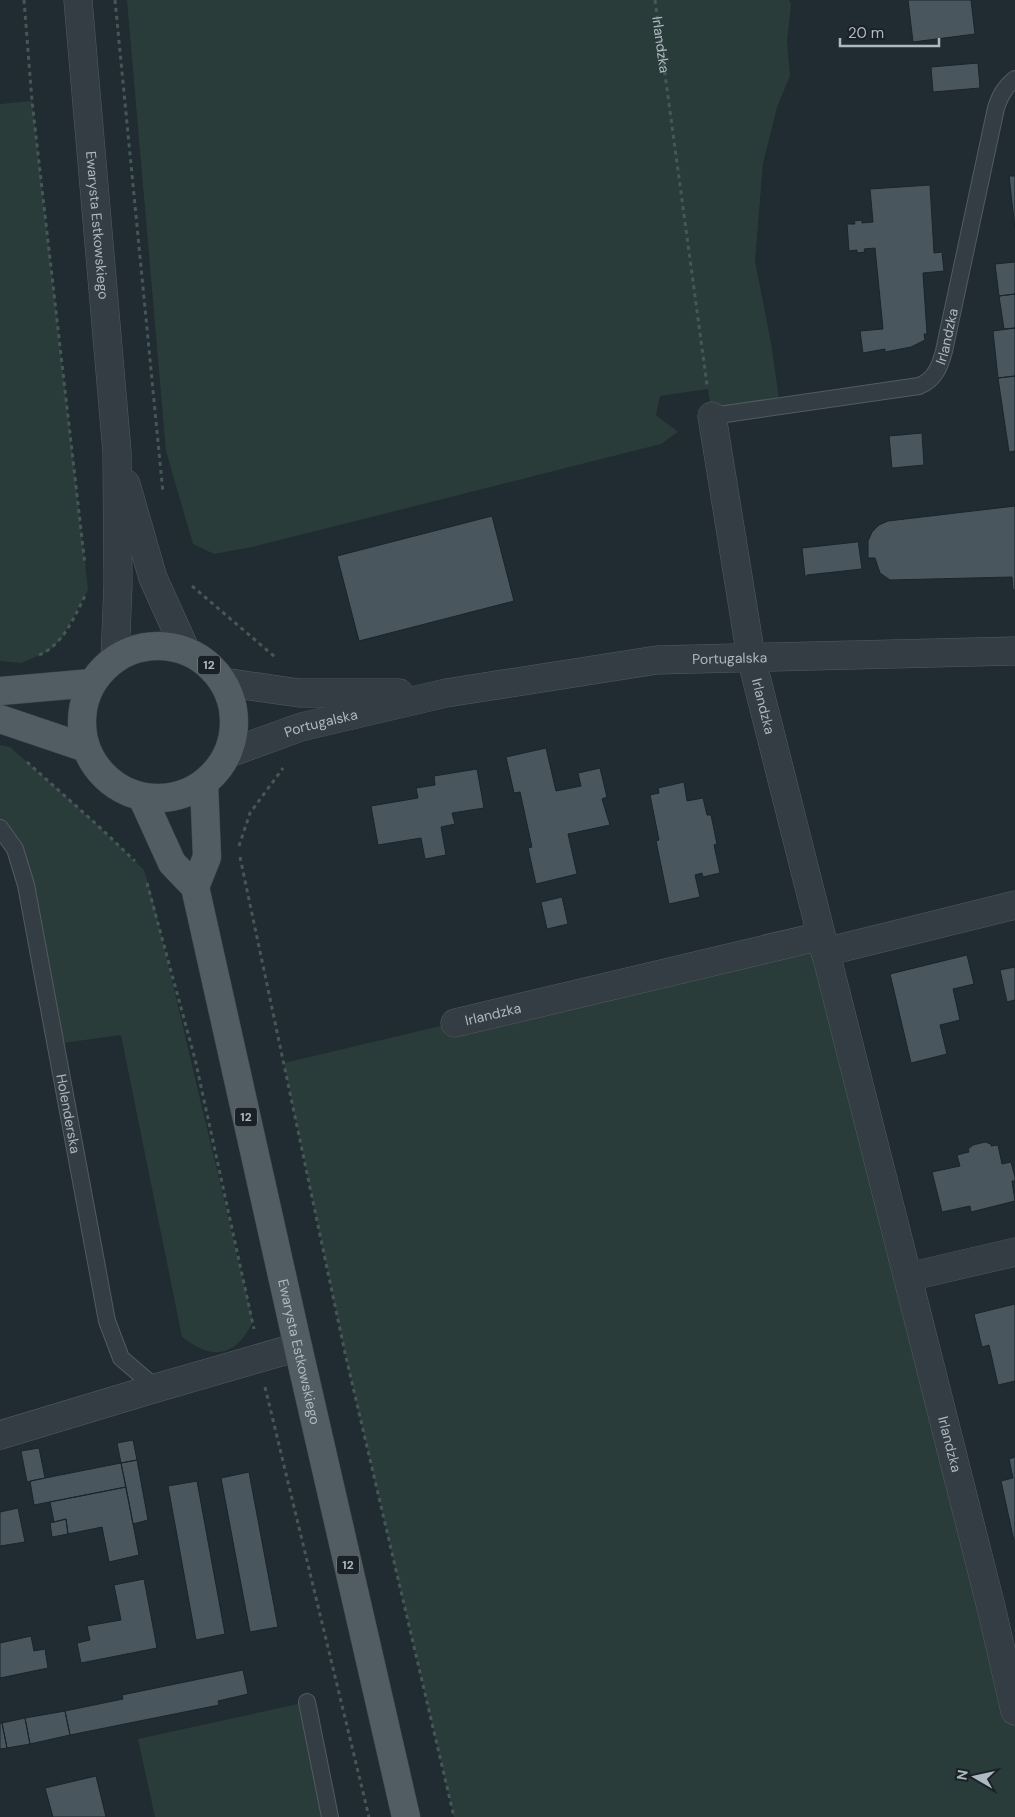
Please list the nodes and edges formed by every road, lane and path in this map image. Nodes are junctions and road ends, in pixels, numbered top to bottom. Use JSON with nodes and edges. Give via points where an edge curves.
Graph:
{"nodes":[{"id":1,"x":24,"y":0,"type":"edge"},
{"id":2,"x":78,"y":0,"type":"edge"},
{"id":3,"x":115,"y":0,"type":"edge"},
{"id":4,"x":656,"y":0,"type":"edge"},
{"id":5,"x":1015,"y":80,"type":"edge"},
{"id":6,"x":712,"y":416,"type":"junction"},
{"id":7,"x":117,"y":452,"type":"junction"},
{"id":8,"x":165,"y":501,"type":"dead end"},
{"id":9,"x":85,"y":571,"type":"dead end"},
{"id":10,"x":186,"y":651,"type":"junction"},
{"id":11,"x":1015,"y":651,"type":"edge"},
{"id":12,"x":752,"y":657,"type":"junction"},
{"id":13,"x":114,"y":659,"type":"junction"},
{"id":14,"x":223,"y":682,"type":"junction"},
{"id":15,"x":92,"y":683,"type":"junction"},
{"id":16,"x":0,"y":691,"type":"edge"},
{"id":17,"x":446,"y":693,"type":"junction"},
{"id":18,"x":0,"y":719,"type":"edge"},
{"id":19,"x":86,"y":748,"type":"junction"},
{"id":20,"x":227,"y":754,"type":"junction"},
{"id":21,"x":24,"y":760,"type":"dead end"},
{"id":22,"x":204,"y":783,"type":"junction"},
{"id":23,"x":142,"y":797,"type":"junction"},
{"id":24,"x":0,"y":828,"type":"edge"},
{"id":25,"x":238,"y":849,"type":"dead end"},
{"id":26,"x":138,"y":864,"type":"dead end"},
{"id":27,"x":146,"y":878,"type":"dead end"},
{"id":28,"x":195,"y":887,"type":"junction"},
{"id":29,"x":1015,"y":905,"type":"edge"},
{"id":30,"x":824,"y":944,"type":"junction"},
{"id":31,"x":455,"y":1023,"type":"dead end"},
{"id":32,"x":1015,"y":1252,"type":"edge"},
{"id":33,"x":908,"y":1277,"type":"junction"},
{"id":34,"x":298,"y":1347,"type":"junction"},
{"id":35,"x":259,"y":1359,"type":"junction"},
{"id":36,"x":156,"y":1388,"type":"junction"},
{"id":37,"x":0,"y":1435,"type":"edge"},
{"id":38,"x":1004,"y":1608,"type":"edge"},
{"id":39,"x":307,"y":1702,"type":"dead end"},
{"id":40,"x":1015,"y":1711,"type":"edge"},
{"id":41,"x":330,"y":1817,"type":"edge"},
{"id":42,"x":369,"y":1817,"type":"edge"},
{"id":43,"x":406,"y":1817,"type":"edge"},
{"id":44,"x":454,"y":1817,"type":"edge"}],
"edges":[{"from":1,"to":9,"type":"path","via":[[32,101]]},
{"from":2,"to":7,"type":"street","name":"Ewarysta Estkowskiego"},
{"from":3,"to":8,"type":"path"},
{"from":4,"to":6,"type":"path","name":"Irlandzka"},
{"from":5,"to":6,"type":"lane","name":"Irlandzka","via":[[1000,96],[996,108],[944,351],[936,374],[918,386]]},
{"from":6,"to":12,"type":"street","name":"Irlandzka"},
{"from":7,"to":10,"type":"street","name":"Ewarysta Estkowskiego","via":[[154,578]]},
{"from":7,"to":13,"type":"street","name":"Ewarysta Estkowskiego","via":[[118,584]]},
{"from":10,"to":13,"type":"main road","number":"12","via":[[162,645],[137,648]]},
{"from":10,"to":14,"type":"main road","number":"12","via":[[207,663]]},
{"from":11,"to":12,"type":"street","name":"Portugalska"},
{"from":12,"to":17,"type":"street","name":"Portugalska","via":[[658,660]]},
{"from":12,"to":30,"type":"street","name":"Irlandzka"},
{"from":13,"to":15,"type":"main road","number":"12"},
{"from":14,"to":17,"type":"street","name":"Portugalska","via":[[299,693]]},
{"from":14,"to":20,"type":"main road","number":"12","via":[[233,705],[234,730]]},
{"from":15,"to":16,"type":"main road"},
{"from":15,"to":19,"type":"main road","number":"12","via":[[84,704],[82,726]]},
{"from":17,"to":20,"type":"street","name":"Portugalska","via":[[301,727]]},
{"from":18,"to":19,"type":"main road"},
{"from":19,"to":23,"type":"main road","number":"12","via":[[99,770],[119,788]]},
{"from":20,"to":22,"type":"main road","number":"12","via":[[218,770]]},
{"from":21,"to":26,"type":"path"},
{"from":22,"to":23,"type":"main road","number":"12","via":[[185,794],[164,798]]},
{"from":22,"to":28,"type":"main road","via":[[207,857]]},
{"from":23,"to":28,"type":"main road","via":[[172,864]]},
{"from":24,"to":36,"type":"lane","name":"Holenderska","via":[[15,849],[26,885],[106,1321],[121,1358]]},
{"from":25,"to":44,"type":"path","via":[[345,1354]]},
{"from":27,"to":35,"type":"path","via":[[195,1059]]},
{"from":28,"to":34,"type":"main road","name":"Ewarysta Estkowskiego","number":"12"},
{"from":29,"to":30,"type":"street","name":"Irlandzka"},
{"from":30,"to":31,"type":"street","name":"Irlandzka"},
{"from":30,"to":33,"type":"street","name":"Irlandzka"},
{"from":32,"to":33,"type":"street"},
{"from":33,"to":38,"type":"street","name":"Irlandzka"},
{"from":34,"to":35,"type":"street"},
{"from":34,"to":43,"type":"main road","name":"Ewarysta Estkowskiego","number":"12"},
{"from":35,"to":36,"type":"street"},
{"from":35,"to":42,"type":"path"},
{"from":36,"to":37,"type":"street"},
{"from":38,"to":40,"type":"street","name":"Irlandzka"},
{"from":39,"to":41,"type":"lane"}]}
